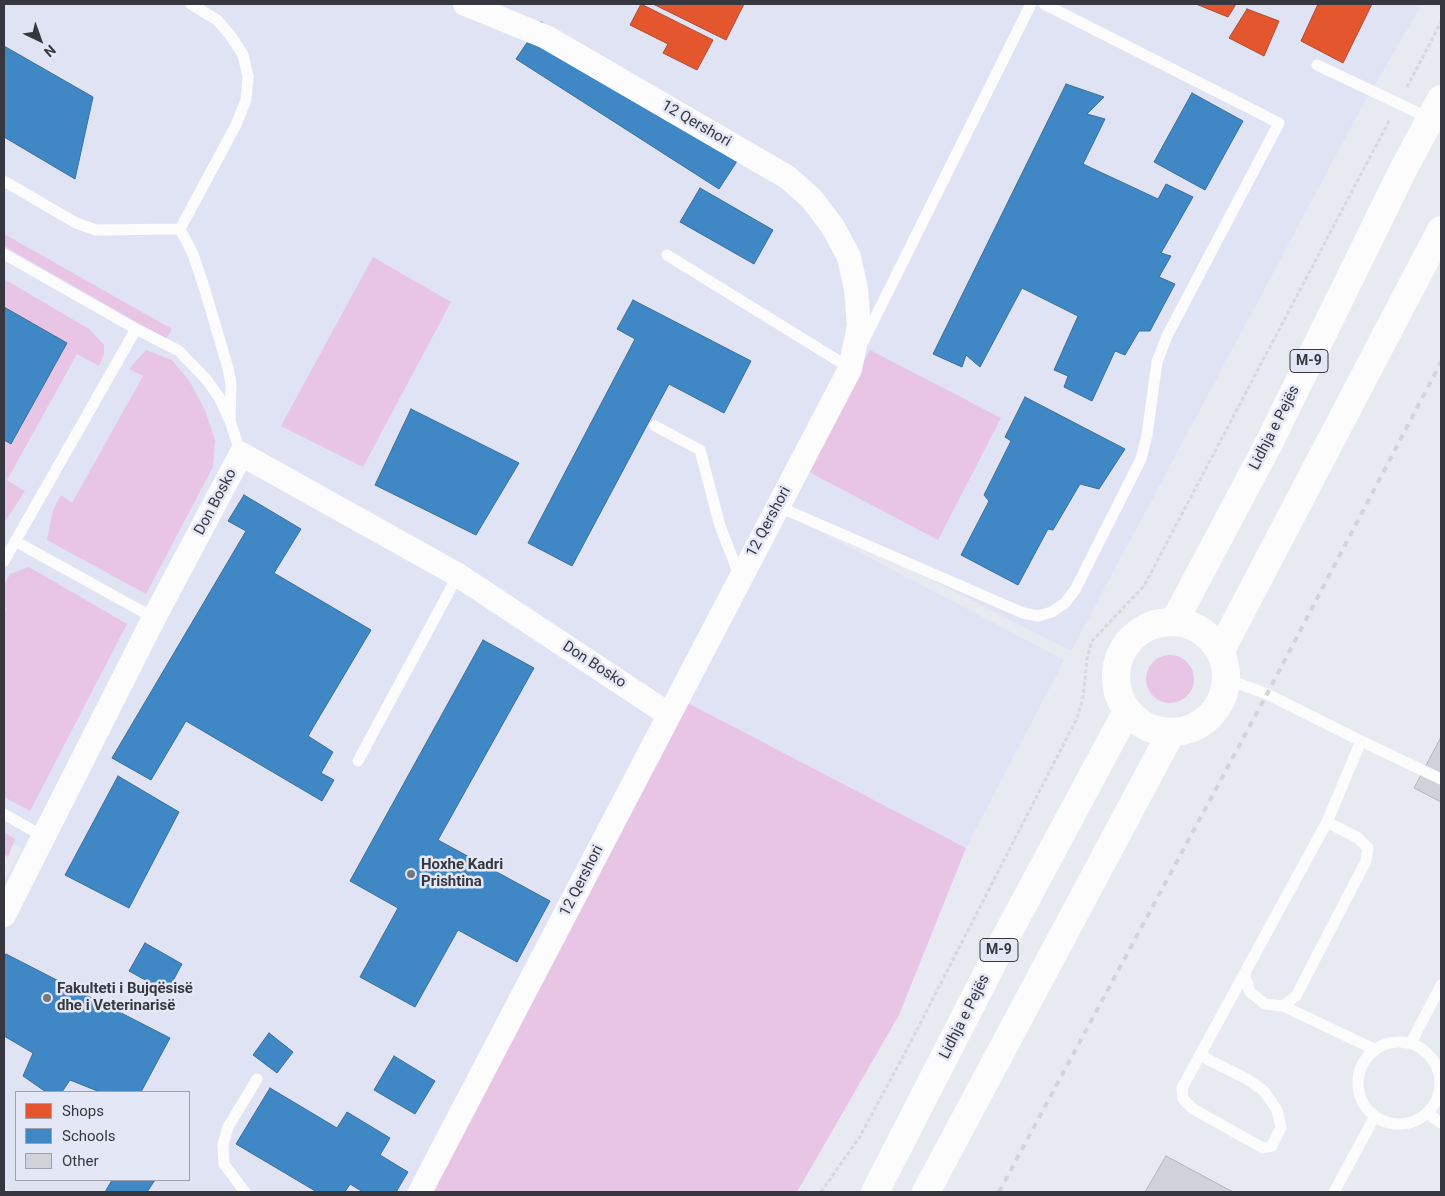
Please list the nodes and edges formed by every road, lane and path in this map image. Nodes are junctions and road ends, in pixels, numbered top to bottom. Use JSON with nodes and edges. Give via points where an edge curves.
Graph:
{"nodes":[{"id":1,"x":191,"y":4,"type":"edge"},
{"id":2,"x":466,"y":4,"type":"edge"},
{"id":3,"x":1032,"y":4,"type":"edge"},
{"id":4,"x":1044,"y":4,"type":"edge"},
{"id":5,"x":1441,"y":22,"type":"edge"},
{"id":6,"x":1317,"y":65,"type":"dead end"},
{"id":7,"x":1399,"y":103,"type":"junction"},
{"id":8,"x":1436,"y":109,"type":"edge"},
{"id":9,"x":4,"y":182,"type":"edge"},
{"id":10,"x":180,"y":229,"type":"junction"},
{"id":11,"x":1441,"y":230,"type":"edge"},
{"id":12,"x":4,"y":254,"type":"edge"},
{"id":13,"x":667,"y":255,"type":"dead end"},
{"id":14,"x":136,"y":329,"type":"junction"},
{"id":15,"x":850,"y":369,"type":"junction"},
{"id":16,"x":230,"y":421,"type":"junction"},
{"id":17,"x":655,"y":426,"type":"dead end"},
{"id":18,"x":241,"y":454,"type":"junction"},
{"id":19,"x":777,"y":506,"type":"junction"},
{"id":20,"x":15,"y":540,"type":"junction"},
{"id":21,"x":4,"y":561,"type":"edge"},
{"id":22,"x":458,"y":575,"type":"junction"},
{"id":23,"x":740,"y":577,"type":"junction"},
{"id":24,"x":154,"y":618,"type":"junction"},
{"id":25,"x":1174,"y":622,"type":"junction"},
{"id":26,"x":1220,"y":652,"type":"junction"},
{"id":27,"x":1226,"y":679,"type":"junction"},
{"id":28,"x":1127,"y":711,"type":"junction"},
{"id":29,"x":668,"y":714,"type":"junction"},
{"id":30,"x":1171,"y":733,"type":"junction"},
{"id":31,"x":1361,"y":741,"type":"junction"},
{"id":32,"x":358,"y":762,"type":"dead end"},
{"id":33,"x":1441,"y":779,"type":"edge"},
{"id":34,"x":4,"y":814,"type":"edge"},
{"id":35,"x":1327,"y":822,"type":"junction"},
{"id":36,"x":44,"y":837,"type":"junction"},
{"id":37,"x":4,"y":915,"type":"edge"},
{"id":38,"x":1245,"y":976,"type":"junction"},
{"id":39,"x":1441,"y":985,"type":"edge"},
{"id":40,"x":1283,"y":1006,"type":"junction"},
{"id":41,"x":1411,"y":1043,"type":"junction"},
{"id":42,"x":1374,"y":1050,"type":"junction"},
{"id":43,"x":1200,"y":1056,"type":"junction"},
{"id":44,"x":257,"y":1079,"type":"dead end"},
{"id":45,"x":1427,"y":1113,"type":"junction"},
{"id":46,"x":1375,"y":1116,"type":"junction"},
{"id":47,"x":1441,"y":1123,"type":"edge"},
{"id":48,"x":245,"y":1192,"type":"edge"},
{"id":49,"x":420,"y":1192,"type":"edge"},
{"id":50,"x":821,"y":1192,"type":"edge"},
{"id":51,"x":875,"y":1192,"type":"edge"},
{"id":52,"x":926,"y":1192,"type":"edge"},
{"id":53,"x":1334,"y":1192,"type":"edge"}],
"edges":[{"from":1,"to":10,"type":"lane","via":[[217,20],[231,36],[243,56],[248,76],[246,100],[236,125]]},
{"from":2,"to":15,"type":"street","name":"12 Qershori","via":[[546,37],[760,160],[811,198],[833,227],[849,257],[860,326]]},
{"from":3,"to":15,"type":"lane"},
{"from":4,"to":19,"type":"lane","via":[[1279,123],[1167,336],[1157,362],[1141,459],[1075,590],[1052,612],[1038,616],[1023,613]]},
{"from":5,"to":7,"type":"path"},
{"from":6,"to":7,"type":"lane"},
{"from":7,"to":8,"type":"lane"},
{"from":7,"to":50,"type":"path","via":[[1144,586],[1092,641],[1077,718],[906,1051],[859,1138]]},
{"from":8,"to":25,"type":"highway","name":"Lidhja e Pejës","number":"M-9","via":[[1269,443]]},
{"from":9,"to":10,"type":"lane","via":[[96,230]]},
{"from":10,"to":16,"type":"lane","via":[[193,254],[228,368]]},
{"from":11,"to":26,"type":"highway"},
{"from":12,"to":14,"type":"lane"},
{"from":13,"to":15,"type":"lane"},
{"from":14,"to":16,"type":"lane","via":[[165,342],[193,364],[219,397]]},
{"from":14,"to":20,"type":"lane"},
{"from":15,"to":19,"type":"street","name":"12 Qershori"},
{"from":16,"to":18,"type":"lane"},
{"from":17,"to":23,"type":"lane","via":[[700,450],[720,526]]},
{"from":18,"to":22,"type":"street","name":"Don Bosko"},
{"from":18,"to":24,"type":"street","name":"Don Bosko"},
{"from":19,"to":23,"type":"street","name":"12 Qershori"},
{"from":20,"to":21,"type":"lane"},
{"from":20,"to":24,"type":"lane"},
{"from":22,"to":29,"type":"street","name":"Don Bosko"},
{"from":22,"to":32,"type":"lane"},
{"from":23,"to":29,"type":"street","name":"12 Qershori"},
{"from":24,"to":36,"type":"street","name":"Don Bosko"},
{"from":25,"to":26,"type":"highway","via":[[1201,631]]},
{"from":25,"to":28,"type":"highway","via":[[1157,624],[1127,644],[1119,660],[1116,677],[1119,695]]},
{"from":26,"to":27,"type":"highway"},
{"from":27,"to":30,"type":"highway","via":[[1225,694],[1210,716],[1186,731]]},
{"from":27,"to":31,"type":"lane","via":[[1267,694]]},
{"from":28,"to":30,"type":"highway","via":[[1139,723]]},
{"from":28,"to":51,"type":"highway","name":"Lidhja e Pejës","number":"M-9"},
{"from":29,"to":49,"type":"street","name":"12 Qershori"},
{"from":30,"to":52,"type":"highway"},
{"from":31,"to":33,"type":"lane"},
{"from":31,"to":35,"type":"lane"},
{"from":34,"to":36,"type":"lane"},
{"from":35,"to":38,"type":"lane"},
{"from":35,"to":40,"type":"lane","via":[[1368,848],[1366,861],[1296,996]]},
{"from":36,"to":37,"type":"street","name":"Don Bosko"},
{"from":38,"to":40,"type":"lane","via":[[1250,992],[1264,1004]]},
{"from":38,"to":43,"type":"lane"},
{"from":39,"to":41,"type":"lane"},
{"from":40,"to":42,"type":"lane"},
{"from":41,"to":42,"type":"lane","via":[[1392,1042]]},
{"from":41,"to":45,"type":"lane","via":[[1434,1060],[1439,1073],[1440,1088]]},
{"from":42,"to":46,"type":"lane","via":[[1359,1070],[1357,1083],[1365,1108]]},
{"from":43,"to":43,"type":"lane","via":[[1182,1088],[1183,1099],[1193,1110],[1231,1132],[1263,1148],[1272,1146],[1281,1127],[1277,1110],[1264,1091]]},
{"from":44,"to":48,"type":"lane","via":[[228,1127],[223,1145],[224,1164]]},
{"from":45,"to":46,"type":"lane","via":[[1416,1121],[1402,1124],[1388,1123]]},
{"from":45,"to":47,"type":"lane"},
{"from":46,"to":53,"type":"lane"}]}
